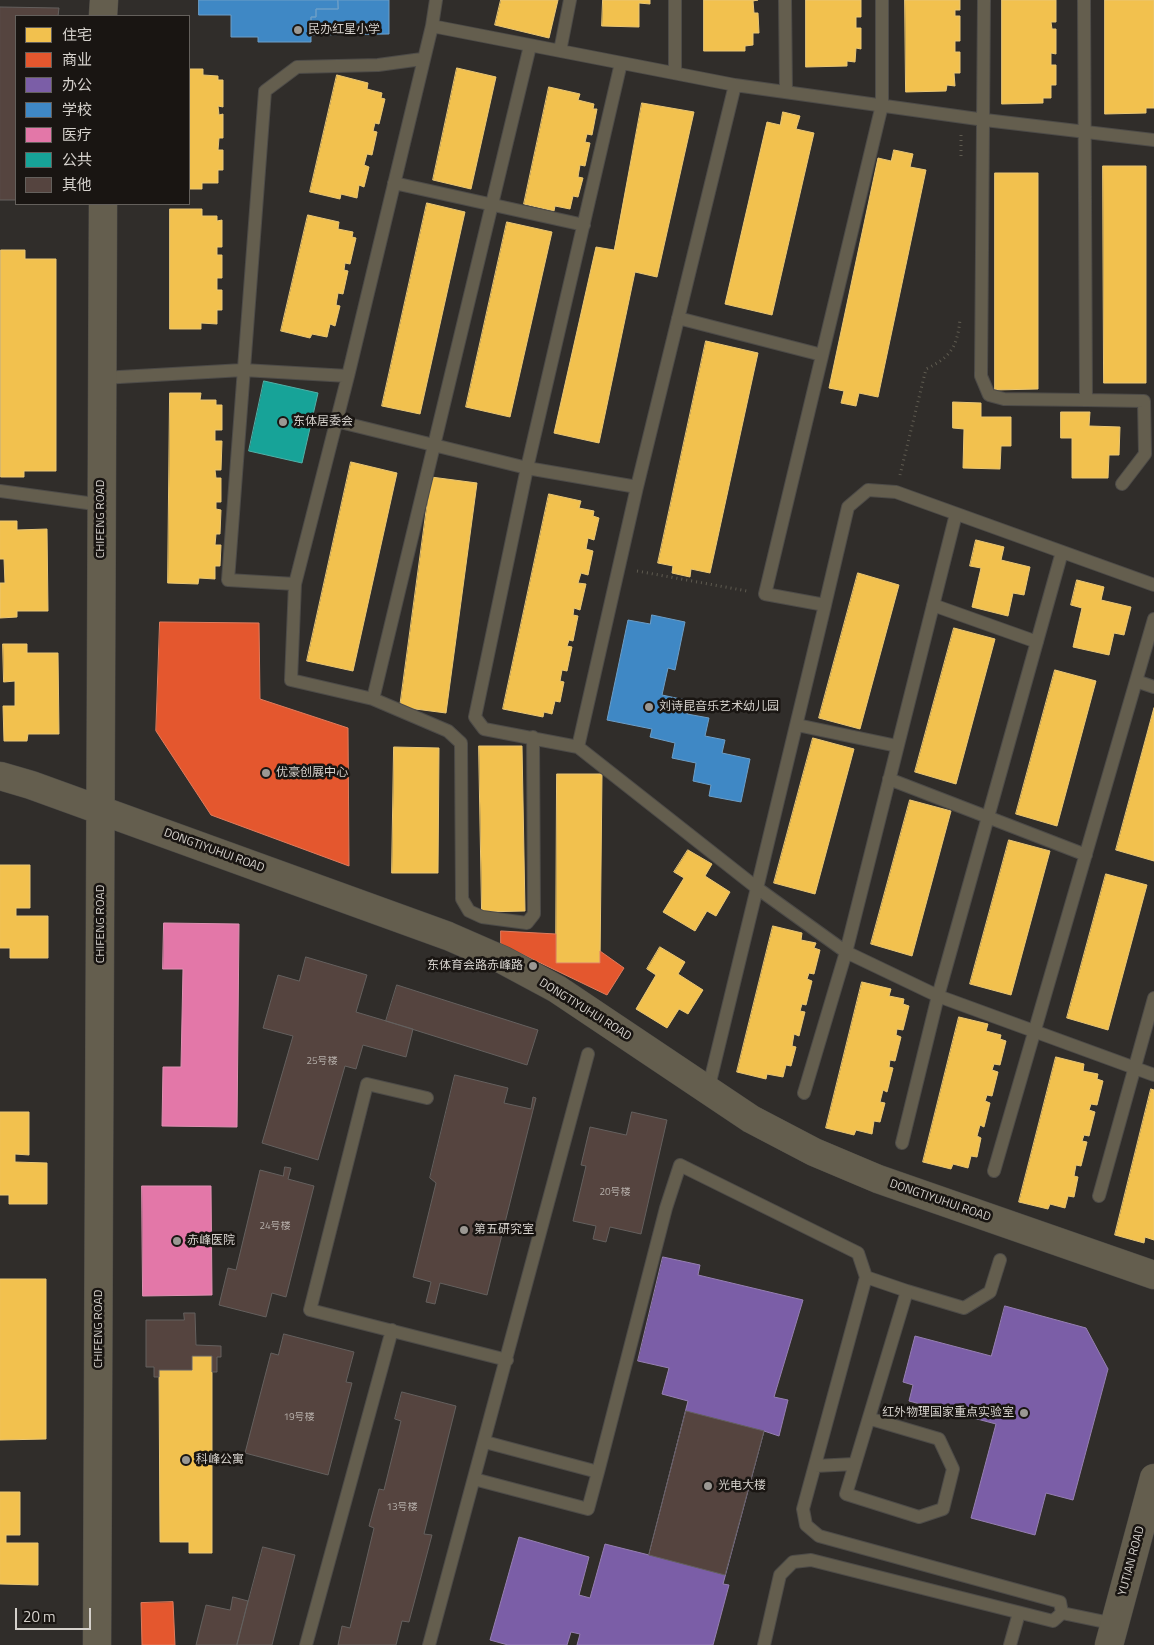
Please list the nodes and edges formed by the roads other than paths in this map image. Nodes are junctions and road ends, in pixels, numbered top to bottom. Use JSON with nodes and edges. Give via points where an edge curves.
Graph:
{"nodes":[{"id":1,"x":104,"y":0,"type":"edge"},
{"id":2,"x":436,"y":0,"type":"edge"},
{"id":3,"x":570,"y":0,"type":"edge"},
{"id":4,"x":675,"y":0,"type":"edge"},
{"id":5,"x":785,"y":0,"type":"edge"},
{"id":6,"x":882,"y":0,"type":"edge"},
{"id":7,"x":984,"y":0,"type":"edge"},
{"id":8,"x":1084,"y":0,"type":"edge"},
{"id":9,"x":103,"y":15,"type":"edge"},
{"id":10,"x":432,"y":26,"type":"junction"},
{"id":11,"x":530,"y":46,"type":"junction"},
{"id":12,"x":560,"y":51,"type":"junction"},
{"id":13,"x":422,"y":59,"type":"junction"},
{"id":14,"x":621,"y":63,"type":"junction"},
{"id":15,"x":675,"y":73,"type":"junction"},
{"id":16,"x":734,"y":85,"type":"junction"},
{"id":17,"x":786,"y":92,"type":"junction"},
{"id":18,"x":882,"y":106,"type":"junction"},
{"id":19,"x":985,"y":120,"type":"junction"},
{"id":20,"x":1085,"y":132,"type":"junction"},
{"id":21,"x":1154,"y":140,"type":"edge"},
{"id":22,"x":394,"y":183,"type":"junction"},
{"id":23,"x":491,"y":204,"type":"junction"},
{"id":24,"x":103,"y":205,"type":"edge"},
{"id":25,"x":584,"y":225,"type":"junction"},
{"id":26,"x":678,"y":318,"type":"junction"},
{"id":27,"x":822,"y":354,"type":"junction"},
{"id":28,"x":243,"y":370,"type":"junction"},
{"id":29,"x":348,"y":376,"type":"junction"},
{"id":30,"x":102,"y":378,"type":"junction"},
{"id":31,"x":1086,"y":400,"type":"junction"},
{"id":32,"x":1149,"y":402,"type":"edge"},
{"id":33,"x":336,"y":421,"type":"junction"},
{"id":34,"x":432,"y":446,"type":"junction"},
{"id":35,"x":528,"y":468,"type":"junction"},
{"id":36,"x":1122,"y":484,"type":"dead end"},
{"id":37,"x":637,"y":487,"type":"junction"},
{"id":38,"x":0,"y":490,"type":"edge"},
{"id":39,"x":102,"y":505,"type":"junction"},
{"id":40,"x":956,"y":514,"type":"junction"},
{"id":41,"x":1062,"y":552,"type":"junction"},
{"id":42,"x":295,"y":584,"type":"junction"},
{"id":43,"x":1154,"y":585,"type":"edge"},
{"id":44,"x":825,"y":605,"type":"junction"},
{"id":45,"x":933,"y":605,"type":"junction"},
{"id":46,"x":1154,"y":619,"type":"edge"},
{"id":47,"x":1037,"y":642,"type":"junction"},
{"id":48,"x":1136,"y":681,"type":"junction"},
{"id":49,"x":1154,"y":687,"type":"edge"},
{"id":50,"x":373,"y":699,"type":"junction"},
{"id":51,"x":797,"y":725,"type":"junction"},
{"id":52,"x":533,"y":737,"type":"junction"},
{"id":53,"x":897,"y":746,"type":"junction"},
{"id":54,"x":578,"y":747,"type":"junction"},
{"id":55,"x":0,"y":776,"type":"edge"},
{"id":56,"x":889,"y":779,"type":"junction"},
{"id":57,"x":100,"y":810,"type":"junction"},
{"id":58,"x":988,"y":817,"type":"junction"},
{"id":59,"x":1086,"y":855,"type":"junction"},
{"id":60,"x":757,"y":888,"type":"junction"},
{"id":61,"x":846,"y":952,"type":"junction"},
{"id":62,"x":938,"y":996,"type":"junction"},
{"id":63,"x":1154,"y":998,"type":"edge"},
{"id":64,"x":1036,"y":1032,"type":"junction"},
{"id":65,"x":588,"y":1054,"type":"dead end"},
{"id":66,"x":1135,"y":1069,"type":"junction"},
{"id":67,"x":1154,"y":1075,"type":"edge"},
{"id":68,"x":708,"y":1090,"type":"junction"},
{"id":69,"x":804,"y":1093,"type":"dead end"},
{"id":70,"x":427,"y":1098,"type":"dead end"},
{"id":71,"x":902,"y":1143,"type":"dead end"},
{"id":72,"x":994,"y":1171,"type":"dead end"},
{"id":73,"x":1100,"y":1196,"type":"dead end"},
{"id":74,"x":1000,"y":1260,"type":"dead end"},
{"id":75,"x":1154,"y":1275,"type":"edge"},
{"id":76,"x":866,"y":1277,"type":"junction"},
{"id":77,"x":907,"y":1292,"type":"junction"},
{"id":78,"x":392,"y":1330,"type":"junction"},
{"id":79,"x":507,"y":1360,"type":"junction"},
{"id":80,"x":871,"y":1418,"type":"junction"},
{"id":81,"x":485,"y":1442,"type":"junction"},
{"id":82,"x":854,"y":1464,"type":"junction"},
{"id":83,"x":815,"y":1466,"type":"junction"},
{"id":84,"x":598,"y":1472,"type":"junction"},
{"id":85,"x":1154,"y":1478,"type":"edge"},
{"id":86,"x":474,"y":1479,"type":"junction"},
{"id":87,"x":1019,"y":1612,"type":"junction"},
{"id":88,"x":1062,"y":1613,"type":"junction"},
{"id":89,"x":1112,"y":1635,"type":"edge"},
{"id":90,"x":97,"y":1645,"type":"edge"},
{"id":91,"x":306,"y":1645,"type":"edge"},
{"id":92,"x":429,"y":1645,"type":"edge"},
{"id":93,"x":764,"y":1645,"type":"edge"},
{"id":94,"x":1010,"y":1645,"type":"edge"}],
"edges":[{"from":1,"to":9,"type":"street"},
{"from":2,"to":10,"type":"lane"},
{"from":3,"to":12,"type":"lane"},
{"from":4,"to":15,"type":"lane"},
{"from":5,"to":17,"type":"lane"},
{"from":6,"to":18,"type":"lane"},
{"from":7,"to":19,"type":"lane"},
{"from":8,"to":20,"type":"lane"},
{"from":10,"to":11,"type":"lane"},
{"from":10,"to":13,"type":"lane"},
{"from":11,"to":12,"type":"lane"},
{"from":11,"to":23,"type":"lane"},
{"from":12,"to":14,"type":"lane"},
{"from":13,"to":22,"type":"lane"},
{"from":13,"to":28,"type":"lane","via":[[378,65],[297,66],[265,91]]},
{"from":14,"to":15,"type":"lane"},
{"from":14,"to":25,"type":"lane"},
{"from":15,"to":16,"type":"lane"},
{"from":16,"to":17,"type":"lane"},
{"from":16,"to":26,"type":"lane"},
{"from":17,"to":18,"type":"lane"},
{"from":18,"to":19,"type":"lane"},
{"from":18,"to":27,"type":"lane"},
{"from":19,"to":20,"type":"lane"},
{"from":19,"to":31,"type":"lane","via":[[981,376],[989,395],[1004,399]]},
{"from":20,"to":21,"type":"lane"},
{"from":20,"to":31,"type":"lane"},
{"from":22,"to":23,"type":"lane"},
{"from":22,"to":29,"type":"lane"},
{"from":23,"to":25,"type":"lane"},
{"from":23,"to":34,"type":"lane"},
{"from":24,"to":30,"type":"street","name":"CHIFENG ROAD"},
{"from":25,"to":35,"type":"lane"},
{"from":26,"to":27,"type":"lane"},
{"from":26,"to":37,"type":"lane"},
{"from":27,"to":44,"type":"lane","via":[[765,594]]},
{"from":28,"to":29,"type":"lane"},
{"from":28,"to":30,"type":"lane"},
{"from":28,"to":42,"type":"lane","via":[[228,580]]},
{"from":29,"to":33,"type":"lane"},
{"from":30,"to":39,"type":"street","name":"CHIFENG ROAD"},
{"from":31,"to":32,"type":"lane"},
{"from":32,"to":36,"type":"lane","via":[[1146,454]]},
{"from":33,"to":34,"type":"lane"},
{"from":33,"to":42,"type":"lane"},
{"from":34,"to":35,"type":"lane"},
{"from":34,"to":50,"type":"lane"},
{"from":35,"to":37,"type":"lane"},
{"from":35,"to":52,"type":"lane","via":[[475,717],[484,729]]},
{"from":37,"to":54,"type":"lane"},
{"from":38,"to":39,"type":"lane"},
{"from":39,"to":57,"type":"street","name":"CHIFENG ROAD"},
{"from":40,"to":41,"type":"lane"},
{"from":40,"to":44,"type":"lane","via":[[896,492],[868,490],[848,507]]},
{"from":40,"to":45,"type":"lane"},
{"from":41,"to":43,"type":"lane"},
{"from":41,"to":47,"type":"lane"},
{"from":42,"to":50,"type":"lane","via":[[291,680]]},
{"from":44,"to":51,"type":"lane"},
{"from":45,"to":47,"type":"lane"},
{"from":45,"to":53,"type":"lane"},
{"from":46,"to":48,"type":"lane"},
{"from":47,"to":58,"type":"lane"},
{"from":48,"to":49,"type":"lane"},
{"from":48,"to":59,"type":"lane"},
{"from":50,"to":52,"type":"lane","via":[[448,731],[461,743],[462,899],[469,911],[482,917],[527,923],[534,914]]},
{"from":51,"to":53,"type":"lane"},
{"from":51,"to":60,"type":"lane"},
{"from":52,"to":54,"type":"lane"},
{"from":53,"to":56,"type":"lane"},
{"from":54,"to":60,"type":"lane"},
{"from":55,"to":57,"type":"street","name":"DONGTIYUHUI ROAD"},
{"from":56,"to":58,"type":"lane"},
{"from":56,"to":61,"type":"lane"},
{"from":57,"to":68,"type":"street","name":"DONGTIYUHUI ROAD","via":[[448,936],[503,960],[556,989]]},
{"from":57,"to":90,"type":"street","name":"CHIFENG ROAD"},
{"from":58,"to":59,"type":"lane"},
{"from":58,"to":62,"type":"lane"},
{"from":59,"to":64,"type":"lane"},
{"from":60,"to":61,"type":"lane"},
{"from":60,"to":68,"type":"lane"},
{"from":61,"to":62,"type":"lane"},
{"from":61,"to":69,"type":"lane"},
{"from":62,"to":64,"type":"lane"},
{"from":62,"to":71,"type":"lane"},
{"from":63,"to":66,"type":"lane"},
{"from":64,"to":66,"type":"lane"},
{"from":64,"to":72,"type":"lane"},
{"from":65,"to":79,"type":"lane"},
{"from":66,"to":67,"type":"lane"},
{"from":66,"to":73,"type":"lane"},
{"from":68,"to":75,"type":"street","name":"DONGTIYUHUI ROAD","via":[[759,1123],[878,1180]]},
{"from":70,"to":78,"type":"lane","via":[[367,1084],[310,1310]]},
{"from":74,"to":77,"type":"lane","via":[[990,1292],[964,1308]]},
{"from":76,"to":77,"type":"lane"},
{"from":76,"to":83,"type":"lane"},
{"from":76,"to":84,"type":"lane","via":[[858,1253],[680,1166],[666,1208]]},
{"from":77,"to":80,"type":"lane"},
{"from":78,"to":79,"type":"lane"},
{"from":78,"to":91,"type":"lane"},
{"from":79,"to":81,"type":"lane"},
{"from":80,"to":82,"type":"lane"},
{"from":80,"to":82,"type":"lane","via":[[939,1439],[953,1469],[943,1509],[918,1517],[846,1494]]},
{"from":81,"to":84,"type":"lane"},
{"from":81,"to":86,"type":"lane"},
{"from":82,"to":83,"type":"lane"},
{"from":83,"to":88,"type":"lane","via":[[804,1508],[806,1524],[819,1536],[1060,1602]]},
{"from":84,"to":86,"type":"lane","via":[[588,1509]]},
{"from":85,"to":89,"type":"street","name":"YUTIAN ROAD"},
{"from":86,"to":92,"type":"lane"},
{"from":87,"to":88,"type":"lane","via":[[1054,1621]]},
{"from":87,"to":93,"type":"lane","via":[[811,1560],[792,1562],[780,1575]]},
{"from":87,"to":94,"type":"lane"},
{"from":88,"to":89,"type":"lane"}]}
